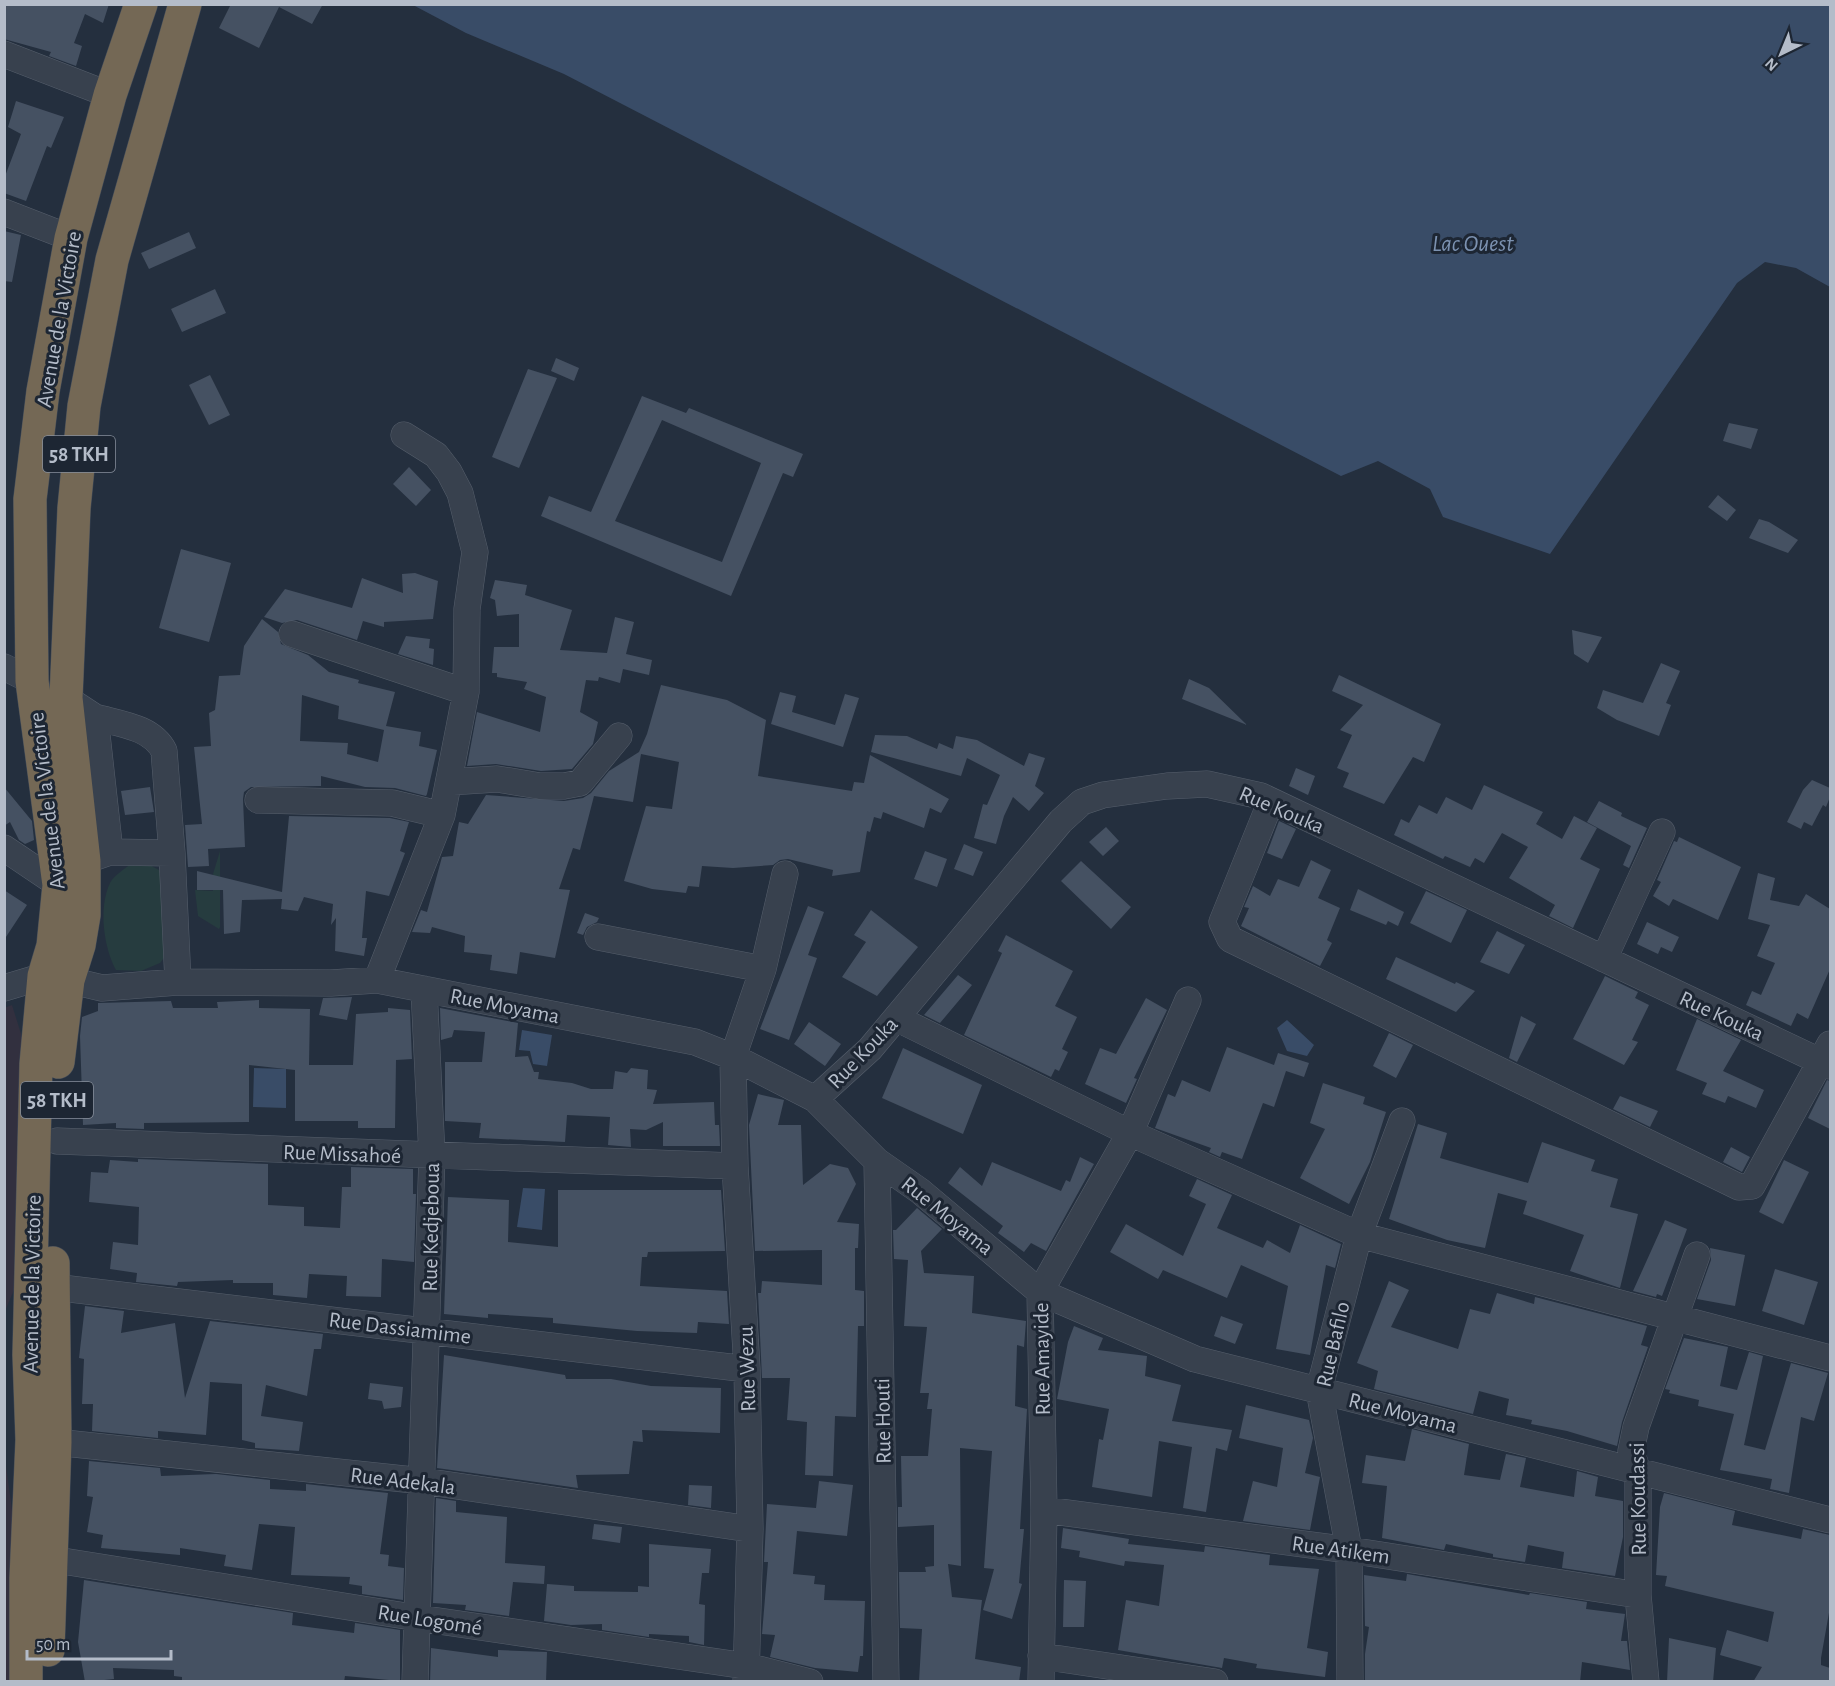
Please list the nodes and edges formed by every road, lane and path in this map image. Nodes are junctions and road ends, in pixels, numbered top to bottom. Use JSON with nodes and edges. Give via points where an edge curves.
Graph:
{"nodes":[{"id":1,"x":141,"y":4,"type":"edge"},
{"id":2,"x":185,"y":4,"type":"edge"},
{"id":3,"x":4,"y":54,"type":"edge"},
{"id":4,"x":110,"y":95,"type":"junction"},
{"id":5,"x":4,"y":212,"type":"edge"},
{"id":6,"x":71,"y":238,"type":"junction"},
{"id":7,"x":404,"y":435,"type":"dead end"},
{"id":8,"x":292,"y":634,"type":"dead end"},
{"id":9,"x":18,"y":674,"type":"edge"},
{"id":10,"x":466,"y":692,"type":"junction"},
{"id":11,"x":66,"y":698,"type":"junction"},
{"id":12,"x":95,"y":717,"type":"junction"},
{"id":13,"x":619,"y":736,"type":"dead end"},
{"id":14,"x":449,"y":782,"type":"junction"},
{"id":15,"x":258,"y":800,"type":"dead end"},
{"id":16,"x":1271,"y":801,"type":"junction"},
{"id":17,"x":442,"y":815,"type":"junction"},
{"id":18,"x":1662,"y":832,"type":"dead end"},
{"id":19,"x":4,"y":848,"type":"edge"},
{"id":20,"x":172,"y":853,"type":"junction"},
{"id":21,"x":97,"y":857,"type":"junction"},
{"id":22,"x":785,"y":874,"type":"dead end"},
{"id":23,"x":59,"y":885,"type":"junction"},
{"id":24,"x":598,"y":937,"type":"dead end"},
{"id":25,"x":1604,"y":959,"type":"junction"},
{"id":26,"x":763,"y":969,"type":"junction"},
{"id":27,"x":56,"y":978,"type":"junction"},
{"id":28,"x":377,"y":980,"type":"junction"},
{"id":29,"x":178,"y":982,"type":"junction"},
{"id":30,"x":4,"y":987,"type":"edge"},
{"id":31,"x":424,"y":989,"type":"junction"},
{"id":32,"x":1188,"y":1000,"type":"dead end"},
{"id":33,"x":896,"y":1018,"type":"junction"},
{"id":34,"x":733,"y":1057,"type":"junction"},
{"id":35,"x":1828,"y":1058,"type":"edge"},
{"id":36,"x":815,"y":1099,"type":"junction"},
{"id":37,"x":1402,"y":1121,"type":"dead end"},
{"id":38,"x":1130,"y":1133,"type":"junction"},
{"id":39,"x":57,"y":1141,"type":"junction"},
{"id":40,"x":432,"y":1156,"type":"junction"},
{"id":41,"x":877,"y":1161,"type":"junction"},
{"id":42,"x":735,"y":1166,"type":"junction"},
{"id":43,"x":1359,"y":1235,"type":"junction"},
{"id":44,"x":1697,"y":1255,"type":"dead end"},
{"id":45,"x":53,"y":1287,"type":"junction"},
{"id":46,"x":1040,"y":1292,"type":"junction"},
{"id":47,"x":1673,"y":1316,"type":"junction"},
{"id":48,"x":427,"y":1330,"type":"junction"},
{"id":49,"x":1830,"y":1358,"type":"edge"},
{"id":50,"x":747,"y":1369,"type":"junction"},
{"id":51,"x":1319,"y":1390,"type":"junction"},
{"id":52,"x":44,"y":1441,"type":"junction"},
{"id":53,"x":1638,"y":1472,"type":"junction"},
{"id":54,"x":423,"y":1481,"type":"junction"},
{"id":55,"x":1044,"y":1510,"type":"junction"},
{"id":56,"x":1830,"y":1520,"type":"edge"},
{"id":57,"x":750,"y":1529,"type":"junction"},
{"id":58,"x":1349,"y":1550,"type":"junction"},
{"id":59,"x":50,"y":1559,"type":"junction"},
{"id":60,"x":1638,"y":1595,"type":"junction"},
{"id":61,"x":418,"y":1618,"type":"junction"},
{"id":62,"x":1041,"y":1656,"type":"junction"},
{"id":63,"x":746,"y":1674,"type":"edge"},
{"id":64,"x":26,"y":1682,"type":"edge"},
{"id":65,"x":48,"y":1682,"type":"edge"},
{"id":66,"x":416,"y":1682,"type":"edge"},
{"id":67,"x":810,"y":1682,"type":"edge"},
{"id":68,"x":886,"y":1682,"type":"edge"},
{"id":69,"x":1041,"y":1682,"type":"edge"},
{"id":70,"x":1215,"y":1682,"type":"edge"},
{"id":71,"x":1350,"y":1682,"type":"edge"},
{"id":72,"x":1646,"y":1682,"type":"edge"}],
"edges":[{"from":1,"to":4,"type":"highway","name":"Avenue de la Victoire","number":"58 TKH"},
{"from":2,"to":11,"type":"highway","number":"58 TKH","via":[[112,260],[84,406],[74,508]]},
{"from":3,"to":4,"type":"street"},
{"from":4,"to":6,"type":"highway","name":"Avenue de la Victoire","number":"58 TKH"},
{"from":5,"to":6,"type":"street"},
{"from":6,"to":9,"type":"highway","name":"Avenue de la Victoire","number":"58 TKH","via":[[43,391],[30,499]]},
{"from":7,"to":10,"type":"street","via":[[436,455],[449,472],[460,494],[475,552],[468,609]]},
{"from":8,"to":10,"type":"street"},
{"from":9,"to":23,"type":"highway","name":"Avenue de la Victoire","number":"58 TKH"},
{"from":10,"to":14,"type":"street"},
{"from":11,"to":12,"type":"street"},
{"from":11,"to":21,"type":"highway","number":"58 TKH"},
{"from":12,"to":20,"type":"street","via":[[150,733],[161,744]]},
{"from":12,"to":21,"type":"street"},
{"from":13,"to":14,"type":"street","via":[[580,783],[540,786],[497,778]]},
{"from":14,"to":17,"type":"street"},
{"from":15,"to":17,"type":"street","via":[[392,803]]},
{"from":16,"to":25,"type":"street","name":"Rue Kouka"},
{"from":16,"to":33,"type":"street","name":"Rue Kouka","via":[[1207,784],[1103,795],[1082,802],[1061,821]]},
{"from":16,"to":35,"type":"street","via":[[1222,922],[1230,939],[1739,1188],[1752,1186]]},
{"from":17,"to":28,"type":"street"},
{"from":18,"to":25,"type":"street"},
{"from":19,"to":23,"type":"street"},
{"from":20,"to":21,"type":"street"},
{"from":20,"to":29,"type":"street"},
{"from":21,"to":27,"type":"highway","name":"Avenue de la Victoire","number":"58 TKH","via":[[79,945]]},
{"from":22,"to":26,"type":"street","name":"Rue Wezu"},
{"from":23,"to":27,"type":"highway","name":"Avenue de la Victoire","number":"58 TKH","via":[[53,946]]},
{"from":24,"to":26,"type":"street"},
{"from":25,"to":35,"type":"street","name":"Rue Kouka"},
{"from":26,"to":34,"type":"street","name":"Rue Wezu"},
{"from":27,"to":29,"type":"street","name":"Rue Moyama","via":[[102,988]]},
{"from":27,"to":30,"type":"street"},
{"from":27,"to":39,"type":"highway","name":"Avenue de la Victoire","number":"58 TKH"},
{"from":27,"to":52,"type":"highway","name":"Avenue de la Victoire","number":"58 TKH","via":[[36,1064],[29,1343]]},
{"from":28,"to":29,"type":"street","name":"Rue Moyama"},
{"from":28,"to":31,"type":"street","name":"Rue Moyama"},
{"from":31,"to":34,"type":"street","name":"Rue Moyama","via":[[672,1036]]},
{"from":31,"to":40,"type":"street","name":"Rue Kedjeboua"},
{"from":32,"to":38,"type":"street","name":"Rue Amayide"},
{"from":33,"to":36,"type":"street","name":"Rue Kouka","via":[[870,1049]]},
{"from":33,"to":38,"type":"street"},
{"from":34,"to":36,"type":"street","name":"Rue Moyama"},
{"from":34,"to":42,"type":"street","name":"Rue Wezu"},
{"from":36,"to":41,"type":"street","name":"Rue Moyama"},
{"from":37,"to":43,"type":"street","name":"Rue Bafilo"},
{"from":38,"to":43,"type":"street"},
{"from":38,"to":46,"type":"street","name":"Rue Amayide"},
{"from":39,"to":40,"type":"street","name":"Rue Missahoé"},
{"from":39,"to":45,"type":"highway","name":"Avenue de la Victoire","number":"58 TKH"},
{"from":40,"to":42,"type":"street","name":"Rue Missahoé"},
{"from":40,"to":48,"type":"street","name":"Rue Kedjeboua"},
{"from":41,"to":46,"type":"street","name":"Rue Moyama","via":[[920,1191]]},
{"from":41,"to":68,"type":"street","name":"Rue Houti"},
{"from":42,"to":50,"type":"street","name":"Rue Wezu"},
{"from":43,"to":47,"type":"street"},
{"from":43,"to":51,"type":"street","name":"Rue Bafilo"},
{"from":44,"to":47,"type":"street","name":"Rue Koudassi"},
{"from":45,"to":48,"type":"street","name":"Rue Dassiamime"},
{"from":45,"to":52,"type":"highway","name":"Avenue de la Victoire","number":"58 TKH"},
{"from":46,"to":51,"type":"street","name":"Rue Moyama","via":[[1195,1359]]},
{"from":46,"to":55,"type":"street","name":"Rue Amayide"},
{"from":47,"to":49,"type":"street"},
{"from":47,"to":53,"type":"street","name":"Rue Koudassi","via":[[1636,1427],[1631,1451]]},
{"from":48,"to":50,"type":"street","name":"Rue Dassiamime"},
{"from":48,"to":54,"type":"street","name":"Rue Kedjeboua"},
{"from":50,"to":57,"type":"street","name":"Rue Wezu"},
{"from":51,"to":53,"type":"street","name":"Rue Moyama"},
{"from":51,"to":58,"type":"street","name":"Rue Bafilo"},
{"from":52,"to":54,"type":"street","name":"Rue Adekala"},
{"from":52,"to":59,"type":"highway","name":"Avenue de la Victoire","number":"58 TKH"},
{"from":52,"to":64,"type":"highway","name":"Avenue de la Victoire","number":"58 TKH","via":[[26,1578]]},
{"from":53,"to":56,"type":"street","name":"Rue Moyama"},
{"from":53,"to":60,"type":"street","name":"Rue Koudassi"},
{"from":54,"to":57,"type":"street","name":"Rue Adekala"},
{"from":54,"to":61,"type":"street","name":"Rue Kedjeboua"},
{"from":55,"to":58,"type":"street","name":"Rue Atikem"},
{"from":55,"to":62,"type":"street","name":"Rue Amayide"},
{"from":57,"to":63,"type":"street","name":"Rue Wezu"},
{"from":58,"to":60,"type":"street","name":"Rue Atikem"},
{"from":58,"to":71,"type":"street","name":"Rue Bafilo"},
{"from":59,"to":61,"type":"street","name":"Rue Logomé"},
{"from":59,"to":65,"type":"highway","name":"Avenue de la Victoire","number":"58 TKH"},
{"from":60,"to":72,"type":"street","name":"Rue Koudassi"},
{"from":61,"to":63,"type":"street","name":"Rue Logomé"},
{"from":61,"to":66,"type":"street","name":"Rue Kedjeboua"},
{"from":62,"to":69,"type":"street","name":"Rue Amayide"},
{"from":62,"to":70,"type":"street"},
{"from":63,"to":67,"type":"street","name":"Rue Logomé"}]}
